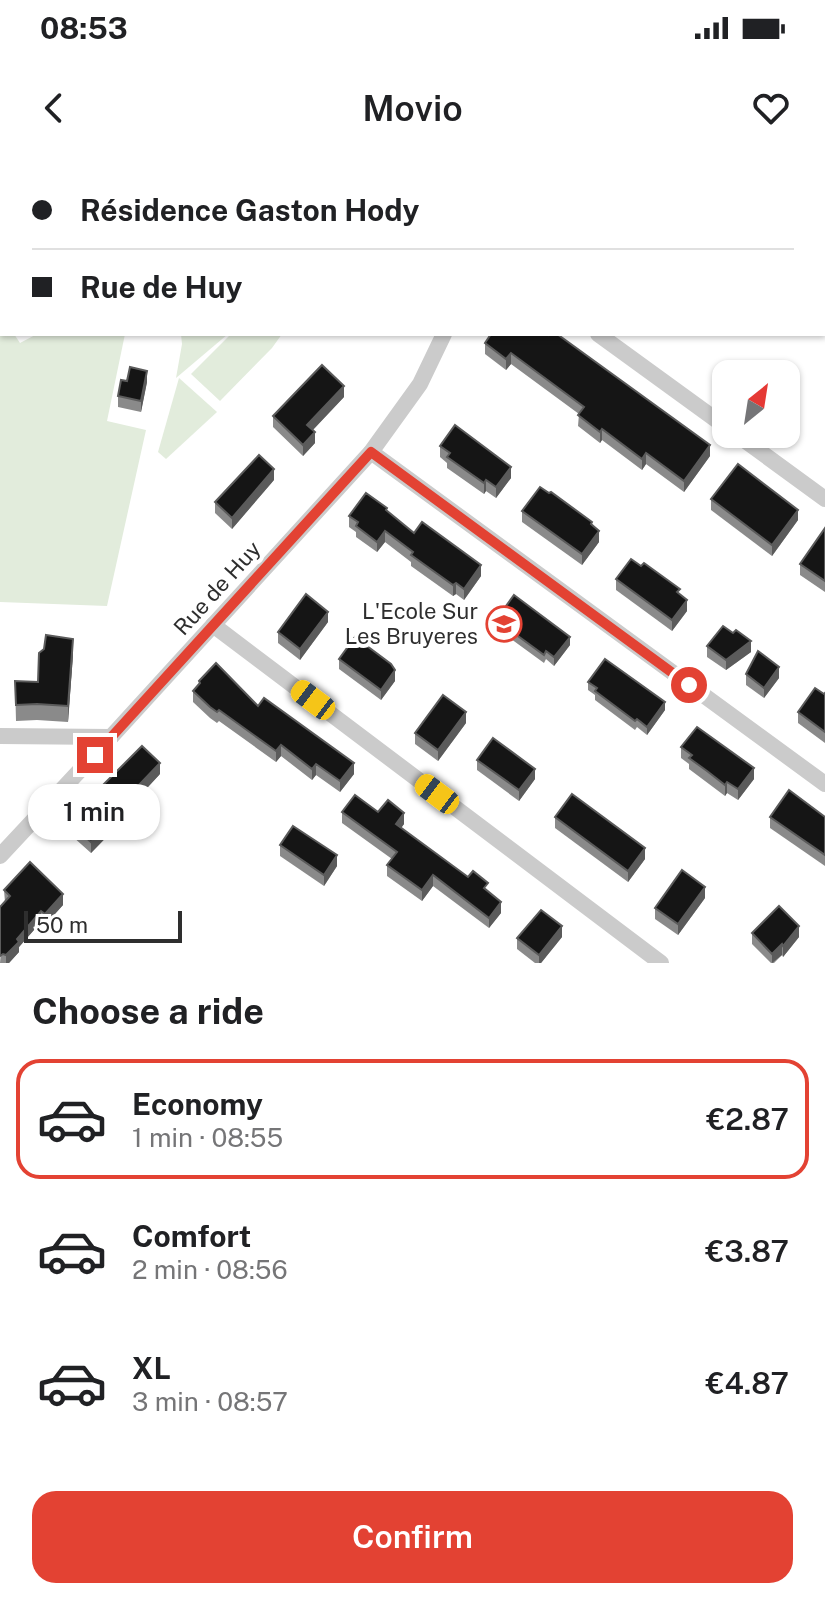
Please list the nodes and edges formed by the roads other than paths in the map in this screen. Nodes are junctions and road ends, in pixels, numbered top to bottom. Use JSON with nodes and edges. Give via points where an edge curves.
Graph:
{"nodes":[{"id":1,"x":443,"y":336,"type":"edge"},
{"id":2,"x":601,"y":336,"type":"edge"},
{"id":3,"x":712,"y":417,"type":"edge"},
{"id":4,"x":755,"y":448,"type":"edge"},
{"id":5,"x":371,"y":452,"type":"junction"},
{"id":6,"x":825,"y":499,"type":"edge"},
{"id":7,"x":213,"y":625,"type":"junction"},
{"id":8,"x":0,"y":736,"type":"edge"},
{"id":9,"x":111,"y":737,"type":"junction"},
{"id":10,"x":825,"y":784,"type":"edge"},
{"id":11,"x":0,"y":856,"type":"edge"},
{"id":12,"x":661,"y":963,"type":"edge"}],
"edges":[{"from":1,"to":5,"type":"street","name":"Rue de Huy","via":[[420,384]]},
{"from":2,"to":3,"type":"street"},
{"from":4,"to":6,"type":"street"},
{"from":5,"to":7,"type":"street","name":"Rue de Huy"},
{"from":5,"to":10,"type":"street"},
{"from":7,"to":9,"type":"street","name":"Rue de Huy"},
{"from":7,"to":12,"type":"street"},
{"from":8,"to":9,"type":"street"},
{"from":9,"to":11,"type":"street","name":"Rue de Huy"}]}
